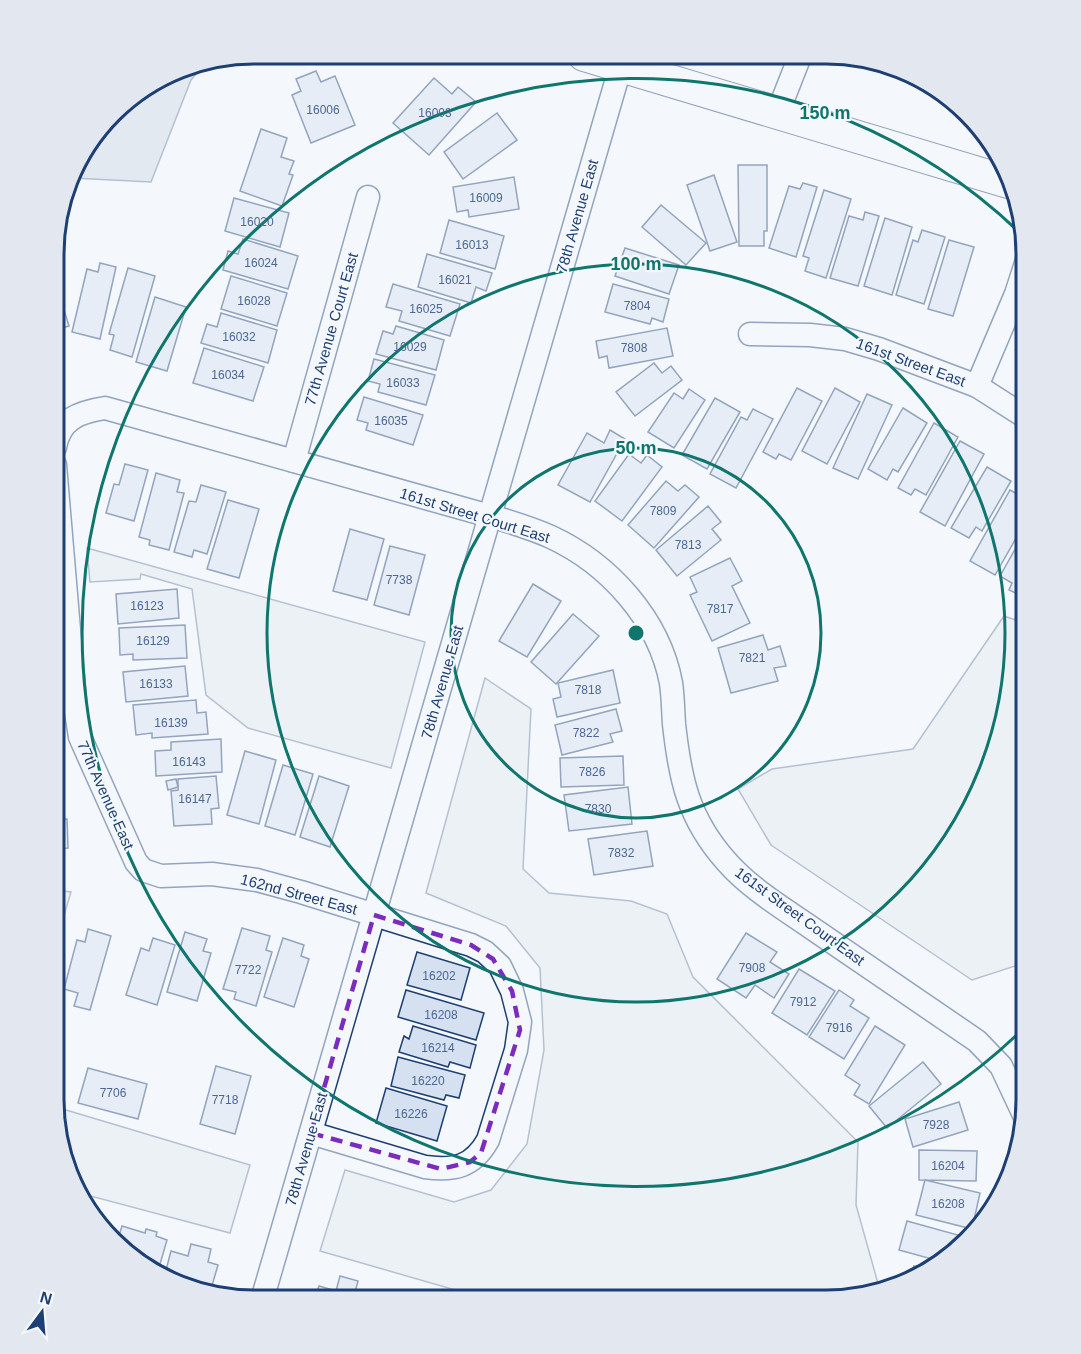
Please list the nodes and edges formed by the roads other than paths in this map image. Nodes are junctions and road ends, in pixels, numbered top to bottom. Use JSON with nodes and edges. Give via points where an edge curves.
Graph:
{"nodes":[{"id":1,"x":621,"y":65,"type":"joint"},
{"id":2,"x":796,"y":65,"type":"edge"},
{"id":3,"x":778,"y":112,"type":"junction"},
{"id":4,"x":1001,"y":180,"type":"edge"},
{"id":5,"x":368,"y":197,"type":"dead end"},
{"id":6,"x":1017,"y":291,"type":"edge"},
{"id":7,"x":750,"y":333,"type":"dead end"},
{"id":8,"x":977,"y":386,"type":"junction"},
{"id":9,"x":1017,"y":411,"type":"edge"},
{"id":10,"x":64,"y":425,"type":"edge"},
{"id":11,"x":294,"y":460,"type":"junction"},
{"id":12,"x":490,"y":516,"type":"junction"},
{"id":13,"x":64,"y":571,"type":"edge"},
{"id":14,"x":143,"y":870,"type":"joint"},
{"id":15,"x":374,"y":915,"type":"junction"},
{"id":16,"x":1016,"y":1099,"type":"edge"},
{"id":17,"x":310,"y":1133,"type":"junction"},
{"id":18,"x":265,"y":1289,"type":"edge"}],
"edges":[{"from":1,"to":3,"type":"main road"},
{"from":1,"to":12,"type":"street","name":"78th Avenue East"},
{"from":2,"to":3,"type":"street"},
{"from":3,"to":4,"type":"main road"},
{"from":5,"to":11,"type":"street","name":"77th Avenue Court East"},
{"from":6,"to":8,"type":"street"},
{"from":7,"to":8,"type":"street","name":"161st Street East","via":[[845,339]]},
{"from":8,"to":9,"type":"street","name":"161st Street East"},
{"from":10,"to":11,"type":"street","name":"161st Street Court East","via":[[77,414],[105,408]]},
{"from":11,"to":12,"type":"street","name":"161st Street Court East"},
{"from":12,"to":15,"type":"street","name":"78th Avenue East"},
{"from":12,"to":16,"type":"street","name":"161st Street Court East","via":[[550,537],[574,550],[608,576],[637,607],[663,652],[671,684],[682,782],[690,807],[726,862],[783,908],[976,1041],[1000,1066]]},
{"from":13,"to":14,"type":"street","name":"77th Avenue East","via":[[80,737],[129,850]]},
{"from":14,"to":15,"type":"street","name":"162nd Street East","via":[[161,876],[212,874],[245,878]]},
{"from":15,"to":17,"type":"street","name":"78th Avenue East"},
{"from":15,"to":17,"type":"street","name":"162nd Street East","via":[[485,952],[500,966],[512,991],[520,1030],[516,1050],[488,1140],[470,1162],[441,1169],[424,1167]]},
{"from":17,"to":18,"type":"street","name":"78th Avenue East"}]}
